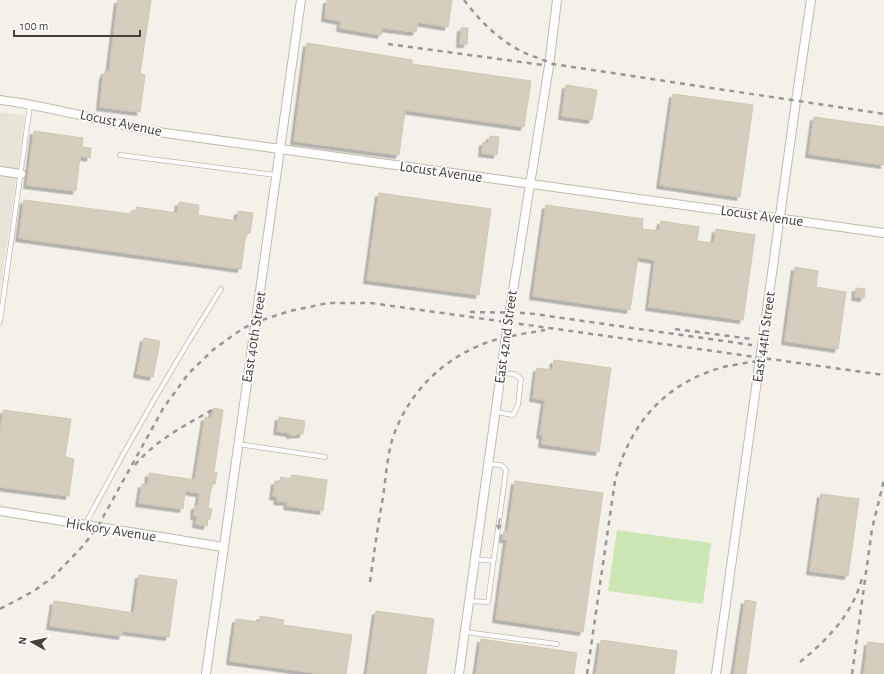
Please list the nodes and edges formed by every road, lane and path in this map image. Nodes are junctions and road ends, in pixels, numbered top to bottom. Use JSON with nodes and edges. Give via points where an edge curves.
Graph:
{"nodes":[{"id":1,"x":301,"y":0,"type":"edge"},
{"id":2,"x":557,"y":0,"type":"edge"},
{"id":3,"x":811,"y":0,"type":"edge"},
{"id":4,"x":0,"y":100,"type":"edge"},
{"id":5,"x":30,"y":104,"type":"junction"},
{"id":6,"x":280,"y":149,"type":"junction"},
{"id":7,"x":120,"y":155,"type":"dead end"},
{"id":8,"x":0,"y":171,"type":"edge"},
{"id":9,"x":21,"y":174,"type":"junction"},
{"id":10,"x":277,"y":175,"type":"junction"},
{"id":11,"x":529,"y":184,"type":"junction"},
{"id":12,"x":780,"y":219,"type":"junction"},
{"id":13,"x":884,"y":233,"type":"edge"},
{"id":14,"x":221,"y":289,"type":"dead end"},
{"id":15,"x":0,"y":322,"type":"edge"},
{"id":16,"x":501,"y":373,"type":"junction"},
{"id":17,"x":496,"y":412,"type":"junction"},
{"id":18,"x":238,"y":444,"type":"junction"},
{"id":19,"x":325,"y":457,"type":"dead end"},
{"id":20,"x":489,"y":464,"type":"junction"},
{"id":21,"x":0,"y":511,"type":"edge"},
{"id":22,"x":85,"y":526,"type":"junction"},
{"id":23,"x":223,"y":547,"type":"junction"},
{"id":24,"x":475,"y":559,"type":"junction"},
{"id":25,"x":493,"y":561,"type":"junction"},
{"id":26,"x":470,"y":601,"type":"junction"},
{"id":27,"x":465,"y":632,"type":"junction"},
{"id":28,"x":556,"y":644,"type":"dead end"},
{"id":29,"x":206,"y":674,"type":"edge"},
{"id":30,"x":459,"y":674,"type":"edge"},
{"id":31,"x":716,"y":674,"type":"edge"}],
"edges":[{"from":1,"to":6,"type":"street","name":"East 40th Street"},
{"from":2,"to":11,"type":"street","name":"East 42nd Street","via":[[549,66]]},
{"from":3,"to":12,"type":"street","name":"East 44th Street"},
{"from":4,"to":5,"type":"street","name":"Locust Avenue"},
{"from":5,"to":6,"type":"street","name":"Locust Avenue","via":[[144,130]]},
{"from":5,"to":9,"type":"lane"},
{"from":6,"to":10,"type":"street","name":"East 40th Street"},
{"from":6,"to":11,"type":"street","name":"Locust Avenue"},
{"from":7,"to":10,"type":"lane"},
{"from":8,"to":9,"type":"street"},
{"from":9,"to":15,"type":"lane"},
{"from":10,"to":18,"type":"street","name":"East 40th Street"},
{"from":11,"to":12,"type":"street","name":"Locust Avenue"},
{"from":11,"to":16,"type":"street","name":"East 42nd Street"},
{"from":12,"to":13,"type":"street","name":"Locust Avenue"},
{"from":12,"to":31,"type":"street","name":"East 44th Street"},
{"from":14,"to":22,"type":"lane","via":[[172,366]]},
{"from":16,"to":17,"type":"street","name":"East 42nd Street"},
{"from":16,"to":17,"type":"lane","via":[[514,374],[521,379],[518,405],[512,415]]},
{"from":17,"to":20,"type":"street","name":"East 42nd Street"},
{"from":18,"to":19,"type":"lane"},
{"from":18,"to":23,"type":"street","name":"East 40th Street"},
{"from":20,"to":24,"type":"street","name":"East 42nd Street"},
{"from":20,"to":25,"type":"lane","one_way":true,"via":[[500,465],[506,470]]},
{"from":21,"to":22,"type":"street","name":"Hickory Avenue"},
{"from":22,"to":23,"type":"street","name":"Hickory Avenue"},
{"from":23,"to":29,"type":"street","name":"East 40th Street"},
{"from":24,"to":25,"type":"lane"},
{"from":24,"to":26,"type":"street","name":"East 42nd Street"},
{"from":25,"to":26,"type":"lane","via":[[488,602]]},
{"from":26,"to":27,"type":"street","name":"East 42nd Street"},
{"from":27,"to":28,"type":"lane"},
{"from":27,"to":30,"type":"street","name":"East 42nd Street"}]}
